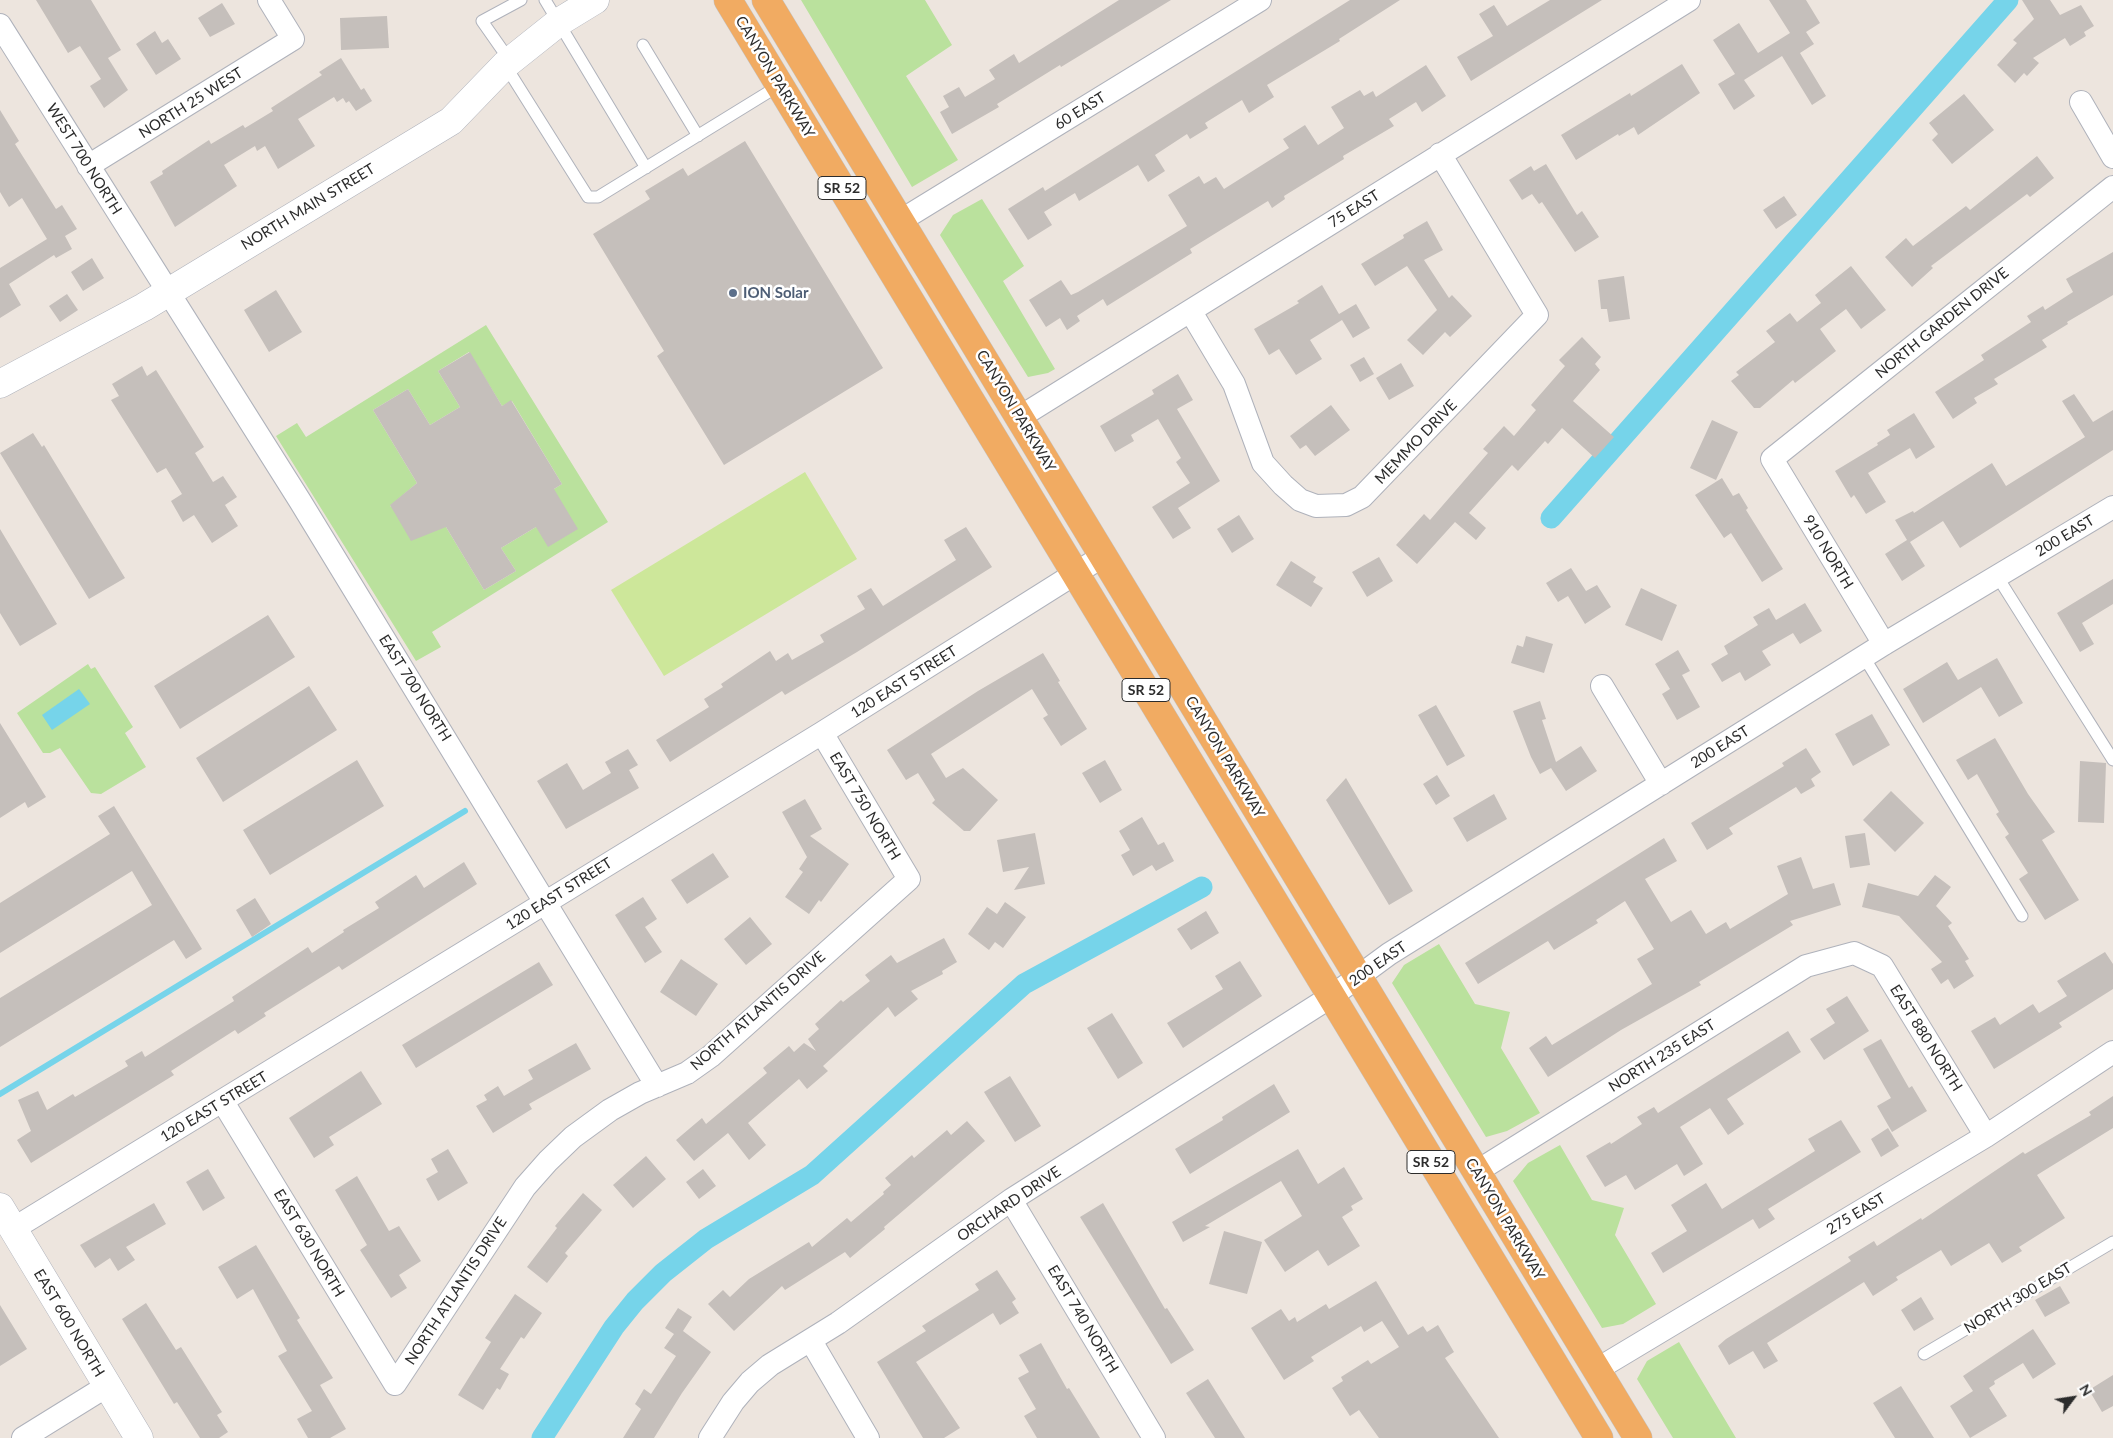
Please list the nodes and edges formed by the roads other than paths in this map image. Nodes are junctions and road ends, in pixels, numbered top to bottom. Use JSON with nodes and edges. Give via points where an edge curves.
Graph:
{"nodes":[{"id":1,"x":270,"y":0,"type":"edge"},
{"id":2,"x":521,"y":0,"type":"edge"},
{"id":3,"x":595,"y":0,"type":"edge"},
{"id":4,"x":728,"y":0,"type":"edge"},
{"id":5,"x":766,"y":0,"type":"edge"},
{"id":6,"x":1260,"y":0,"type":"edge"},
{"id":7,"x":1689,"y":0,"type":"edge"},
{"id":8,"x":552,"y":11,"type":"edge"},
{"id":9,"x":0,"y":25,"type":"edge"},
{"id":10,"x":643,"y":45,"type":"dead end"},
{"id":11,"x":507,"y":63,"type":"junction"},
{"id":12,"x":780,"y":85,"type":"junction"},
{"id":13,"x":2081,"y":102,"type":"dead end"},
{"id":14,"x":698,"y":136,"type":"junction"},
{"id":15,"x":1440,"y":154,"type":"junction"},
{"id":16,"x":2113,"y":157,"type":"edge"},
{"id":17,"x":88,"y":166,"type":"junction"},
{"id":18,"x":646,"y":168,"type":"junction"},
{"id":19,"x":2113,"y":187,"type":"edge"},
{"id":20,"x":900,"y":221,"type":"junction"},
{"id":21,"x":168,"y":292,"type":"junction"},
{"id":22,"x":1191,"y":312,"type":"junction"},
{"id":23,"x":0,"y":384,"type":"edge"},
{"id":24,"x":1020,"y":418,"type":"junction"},
{"id":25,"x":1772,"y":459,"type":"joint"},
{"id":26,"x":2113,"y":507,"type":"edge"},
{"id":27,"x":1103,"y":556,"type":"junction"},
{"id":28,"x":1076,"y":574,"type":"junction"},
{"id":29,"x":1997,"y":576,"type":"junction"},
{"id":30,"x":1884,"y":644,"type":"junction"},
{"id":31,"x":1864,"y":657,"type":"junction"},
{"id":32,"x":1602,"y":686,"type":"dead end"},
{"id":33,"x":822,"y":733,"type":"junction"},
{"id":34,"x":2113,"y":760,"type":"edge"},
{"id":35,"x":1661,"y":784,"type":"junction"},
{"id":36,"x":909,"y":878,"type":"joint"},
{"id":37,"x":547,"y":902,"type":"junction"},
{"id":38,"x":2022,"y":916,"type":"dead end"},
{"id":39,"x":1854,"y":953,"type":"joint"},
{"id":40,"x":1358,"y":978,"type":"junction"},
{"id":41,"x":1332,"y":996,"type":"junction"},
{"id":42,"x":2113,"y":1052,"type":"edge"},
{"id":43,"x":657,"y":1086,"type":"junction"},
{"id":44,"x":223,"y":1102,"type":"junction"},
{"id":45,"x":1986,"y":1136,"type":"junction"},
{"id":46,"x":1476,"y":1172,"type":"junction"},
{"id":47,"x":1011,"y":1200,"type":"junction"},
{"id":48,"x":6,"y":1218,"type":"edge"},
{"id":49,"x":2113,"y":1242,"type":"edge"},
{"id":50,"x":811,"y":1342,"type":"junction"},
{"id":51,"x":1924,"y":1354,"type":"dead end"},
{"id":52,"x":1596,"y":1370,"type":"junction"},
{"id":53,"x":395,"y":1384,"type":"joint"},
{"id":54,"x":107,"y":1386,"type":"junction"},
{"id":55,"x":23,"y":1438,"type":"edge"},
{"id":56,"x":139,"y":1438,"type":"edge"},
{"id":57,"x":710,"y":1438,"type":"edge"},
{"id":58,"x":868,"y":1438,"type":"edge"},
{"id":59,"x":1154,"y":1438,"type":"edge"},
{"id":60,"x":1599,"y":1438,"type":"edge"},
{"id":61,"x":1638,"y":1438,"type":"edge"}],
"edges":[{"from":1,"to":17,"type":"street","name":"NORTH 25 WEST","via":[[293,39]]},
{"from":2,"to":11,"type":"lane","via":[[482,22]]},
{"from":3,"to":8,"type":"street","name":"NORTH MAIN STREET"},
{"from":4,"to":12,"type":"highway","name":"CANYON PARKWAY","number":"SR 52"},
{"from":5,"to":20,"type":"highway","name":"CANYON PARKWAY","number":"SR 52"},
{"from":6,"to":20,"type":"street","name":"60 EAST"},
{"from":7,"to":15,"type":"street","name":"75 EAST"},
{"from":8,"to":11,"type":"street","name":"NORTH MAIN STREET"},
{"from":8,"to":18,"type":"lane"},
{"from":9,"to":17,"type":"street","name":"WEST 700 NORTH"},
{"from":10,"to":14,"type":"lane"},
{"from":11,"to":18,"type":"lane","via":[[588,198],[598,197]]},
{"from":11,"to":21,"type":"street","name":"NORTH MAIN STREET","via":[[451,120]]},
{"from":12,"to":14,"type":"lane"},
{"from":12,"to":28,"type":"highway","name":"CANYON PARKWAY","number":"SR 52"},
{"from":13,"to":16,"type":"street"},
{"from":14,"to":18,"type":"lane"},
{"from":15,"to":22,"type":"street","name":"75 EAST"},
{"from":15,"to":22,"type":"street","name":"MEMMO DRIVE","via":[[1537,315],[1362,497],[1346,505],[1316,506],[1300,500],[1283,485],[1263,463],[1234,384]]},
{"from":17,"to":21,"type":"street","name":"WEST 700 NORTH"},
{"from":19,"to":25,"type":"street","name":"NORTH GARDEN DRIVE"},
{"from":20,"to":24,"type":"highway","name":"CANYON PARKWAY","number":"SR 52"},
{"from":21,"to":23,"type":"street","name":"NORTH MAIN STREET"},
{"from":21,"to":37,"type":"street","name":"EAST 700 NORTH"},
{"from":22,"to":24,"type":"street","name":"75 EAST"},
{"from":24,"to":27,"type":"highway","name":"CANYON PARKWAY","number":"SR 52"},
{"from":25,"to":30,"type":"street","name":"910 NORTH"},
{"from":26,"to":29,"type":"street","name":"200 EAST"},
{"from":27,"to":28,"type":"street","name":"120 EAST STREET"},
{"from":27,"to":40,"type":"highway","name":"CANYON PARKWAY","number":"SR 52"},
{"from":28,"to":33,"type":"street","name":"120 EAST STREET"},
{"from":28,"to":41,"type":"highway","name":"CANYON PARKWAY","number":"SR 52"},
{"from":29,"to":30,"type":"street","name":"200 EAST"},
{"from":29,"to":34,"type":"lane"},
{"from":30,"to":31,"type":"street","name":"200 EAST"},
{"from":31,"to":35,"type":"street","name":"200 EAST"},
{"from":31,"to":38,"type":"lane"},
{"from":32,"to":35,"type":"street"},
{"from":33,"to":36,"type":"street","name":"EAST 750 NORTH"},
{"from":33,"to":37,"type":"street","name":"120 EAST STREET"},
{"from":35,"to":40,"type":"street","name":"200 EAST","via":[[1389,954]]},
{"from":36,"to":43,"type":"street","name":"NORTH ATLANTIS DRIVE","via":[[711,1056],[687,1073]]},
{"from":37,"to":43,"type":"street","name":"EAST 700 NORTH"},
{"from":37,"to":44,"type":"street","name":"120 EAST STREET"},
{"from":39,"to":45,"type":"street","name":"EAST 880 NORTH","via":[[1882,966]]},
{"from":39,"to":46,"type":"street","name":"NORTH 235 EAST","via":[[1806,966]]},
{"from":40,"to":41,"type":"street","name":"200 EAST"},
{"from":40,"to":46,"type":"highway","name":"CANYON PARKWAY","number":"SR 52"},
{"from":41,"to":47,"type":"street","name":"ORCHARD DRIVE"},
{"from":41,"to":60,"type":"highway","name":"CANYON PARKWAY","number":"SR 52"},
{"from":42,"to":45,"type":"street","name":"275 EAST"},
{"from":43,"to":53,"type":"street","name":"NORTH ATLANTIS DRIVE","via":[[610,1110],[573,1137],[525,1187]]},
{"from":44,"to":48,"type":"street","name":"120 EAST STREET"},
{"from":44,"to":53,"type":"street","name":"EAST 630 NORTH"},
{"from":45,"to":52,"type":"street","name":"275 EAST"},
{"from":46,"to":52,"type":"highway","name":"CANYON PARKWAY","number":"SR 52"},
{"from":47,"to":50,"type":"street","name":"ORCHARD DRIVE"},
{"from":47,"to":59,"type":"street","name":"EAST 740 NORTH"},
{"from":48,"to":54,"type":"street","name":"EAST 600 NORTH"},
{"from":49,"to":51,"type":"lane","name":"NORTH 300 EAST"},
{"from":50,"to":57,"type":"street","name":"ORCHARD DRIVE","via":[[770,1365],[750,1382]]},
{"from":50,"to":58,"type":"street"},
{"from":52,"to":61,"type":"highway","name":"CANYON PARKWAY","number":"SR 52"},
{"from":54,"to":55,"type":"street"},
{"from":54,"to":56,"type":"street","name":"EAST 600 NORTH"}]}
